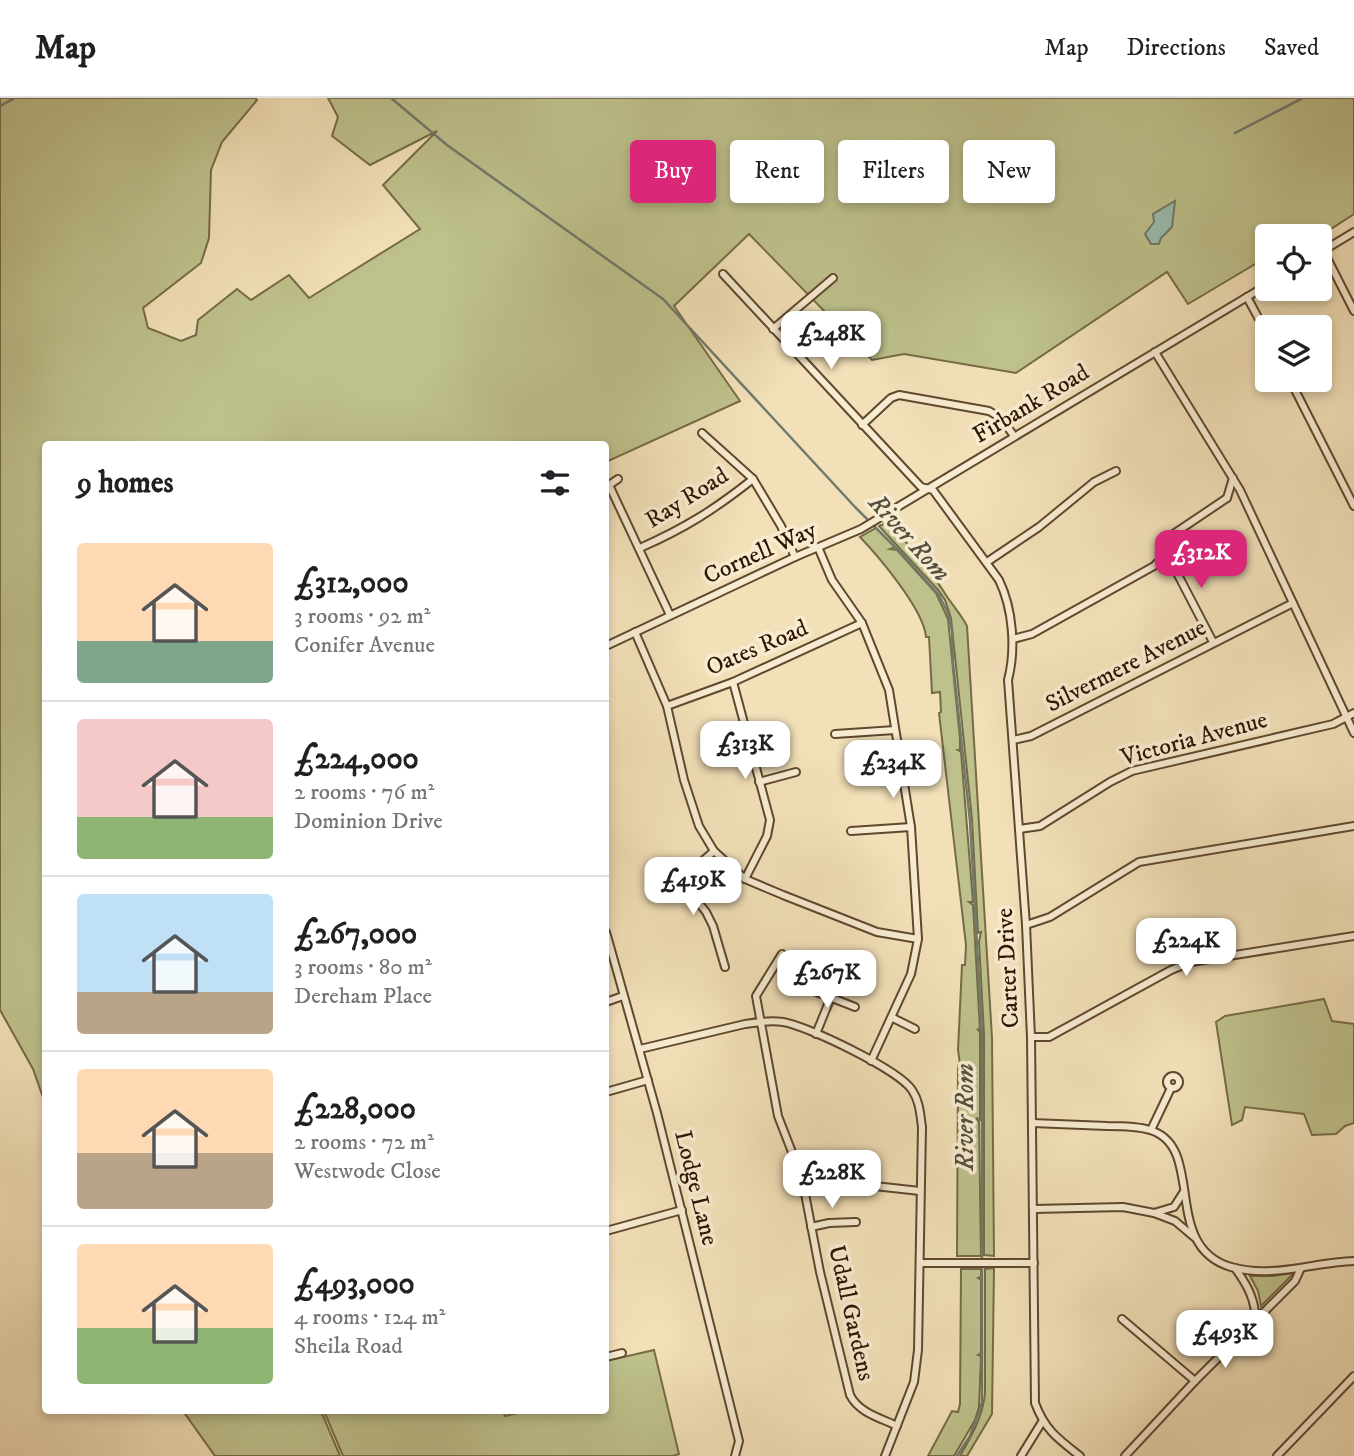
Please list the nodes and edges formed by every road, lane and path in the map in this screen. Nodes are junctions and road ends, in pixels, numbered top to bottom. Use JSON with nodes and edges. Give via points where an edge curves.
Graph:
{"nodes":[{"id":1,"x":1354,"y":232,"type":"edge"},
{"id":2,"x":1332,"y":245,"type":"edge"},
{"id":3,"x":1332,"y":271,"type":"edge"},
{"id":4,"x":723,"y":274,"type":"dead end"},
{"id":5,"x":833,"y":278,"type":"dead end"},
{"id":6,"x":1255,"y":292,"type":"edge"},
{"id":7,"x":1247,"y":297,"type":"junction"},
{"id":8,"x":1354,"y":311,"type":"edge"},
{"id":9,"x":1257,"y":315,"type":"edge"},
{"id":10,"x":773,"y":329,"type":"junction"},
{"id":11,"x":1155,"y":352,"type":"junction"},
{"id":12,"x":1296,"y":392,"type":"edge"},
{"id":13,"x":862,"y":425,"type":"junction"},
{"id":14,"x":702,"y":433,"type":"dead end"},
{"id":15,"x":1014,"y":436,"type":"junction"},
{"id":16,"x":1116,"y":471,"type":"dead end"},
{"id":17,"x":1233,"y":478,"type":"junction"},
{"id":18,"x":618,"y":479,"type":"dead end"},
{"id":19,"x":752,"y":479,"type":"junction"},
{"id":20,"x":927,"y":489,"type":"junction"},
{"id":21,"x":1227,"y":498,"type":"junction"},
{"id":22,"x":1246,"y":502,"type":"junction"},
{"id":23,"x":1354,"y":506,"type":"edge"},
{"id":24,"x":818,"y":547,"type":"junction"},
{"id":25,"x":640,"y":548,"type":"junction"},
{"id":26,"x":795,"y":557,"type":"junction"},
{"id":27,"x":1162,"y":558,"type":"junction"},
{"id":28,"x":987,"y":562,"type":"junction"},
{"id":29,"x":1293,"y":603,"type":"junction"},
{"id":30,"x":670,"y":615,"type":"junction"},
{"id":31,"x":862,"y":623,"type":"junction"},
{"id":32,"x":635,"y":632,"type":"junction"},
{"id":33,"x":1013,"y":639,"type":"junction"},
{"id":34,"x":1213,"y":642,"type":"junction"},
{"id":35,"x":609,"y":645,"type":"edge"},
{"id":36,"x":733,"y":682,"type":"junction"},
{"id":37,"x":667,"y":705,"type":"junction"},
{"id":38,"x":1354,"y":713,"type":"edge"},
{"id":39,"x":1347,"y":718,"type":"junction"},
{"id":40,"x":895,"y":730,"type":"junction"},
{"id":41,"x":1354,"y":733,"type":"edge"},
{"id":42,"x":835,"y":734,"type":"dead end"},
{"id":43,"x":1013,"y":740,"type":"junction"},
{"id":44,"x":796,"y":772,"type":"dead end"},
{"id":45,"x":759,"y":782,"type":"junction"},
{"id":46,"x":1354,"y":826,"type":"edge"},
{"id":47,"x":911,"y":827,"type":"junction"},
{"id":48,"x":1019,"y":829,"type":"junction"},
{"id":49,"x":851,"y":831,"type":"dead end"},
{"id":50,"x":714,"y":851,"type":"junction"},
{"id":51,"x":656,"y":865,"type":"dead end"},
{"id":52,"x":745,"y":879,"type":"junction"},
{"id":53,"x":681,"y":880,"type":"junction"},
{"id":54,"x":1026,"y":925,"type":"junction"},
{"id":55,"x":1354,"y":936,"type":"edge"},
{"id":56,"x":918,"y":939,"type":"junction"},
{"id":57,"x":609,"y":943,"type":"edge"},
{"id":58,"x":782,"y":954,"type":"dead end"},
{"id":59,"x":725,"y":967,"type":"dead end"},
{"id":60,"x":808,"y":989,"type":"dead end"},
{"id":61,"x":623,"y":996,"type":"junction"},
{"id":62,"x":831,"y":997,"type":"junction"},
{"id":63,"x":609,"y":1001,"type":"edge"},
{"id":64,"x":855,"y":1007,"type":"dead end"},
{"id":65,"x":893,"y":1018,"type":"junction"},
{"id":66,"x":762,"y":1021,"type":"junction"},
{"id":67,"x":915,"y":1029,"type":"dead end"},
{"id":68,"x":816,"y":1034,"type":"junction"},
{"id":69,"x":1031,"y":1037,"type":"junction"},
{"id":70,"x":640,"y":1049,"type":"junction"},
{"id":71,"x":872,"y":1061,"type":"junction"},
{"id":72,"x":648,"y":1080,"type":"junction"},
{"id":73,"x":1171,"y":1088,"type":"dead end"},
{"id":74,"x":609,"y":1091,"type":"edge"},
{"id":75,"x":1032,"y":1123,"type":"junction"},
{"id":76,"x":1152,"y":1130,"type":"junction"},
{"id":77,"x":802,"y":1178,"type":"junction"},
{"id":78,"x":920,"y":1191,"type":"junction"},
{"id":79,"x":1184,"y":1193,"type":"junction"},
{"id":80,"x":1034,"y":1209,"type":"junction"},
{"id":81,"x":682,"y":1210,"type":"junction"},
{"id":82,"x":1154,"y":1213,"type":"junction"},
{"id":83,"x":856,"y":1222,"type":"dead end"},
{"id":84,"x":811,"y":1227,"type":"junction"},
{"id":85,"x":609,"y":1230,"type":"edge"},
{"id":86,"x":1194,"y":1237,"type":"junction"},
{"id":87,"x":1354,"y":1261,"type":"edge"},
{"id":88,"x":921,"y":1263,"type":"junction"},
{"id":89,"x":1034,"y":1263,"type":"junction"},
{"id":90,"x":1235,"y":1268,"type":"junction"},
{"id":91,"x":1301,"y":1268,"type":"junction"},
{"id":92,"x":1122,"y":1319,"type":"dead end"},
{"id":93,"x":1256,"y":1322,"type":"junction"},
{"id":94,"x":622,"y":1353,"type":"dead end"},
{"id":95,"x":609,"y":1356,"type":"edge"},
{"id":96,"x":1354,"y":1376,"type":"edge"},
{"id":97,"x":1195,"y":1381,"type":"junction"},
{"id":98,"x":1042,"y":1422,"type":"junction"},
{"id":99,"x":897,"y":1426,"type":"junction"},
{"id":100,"x":735,"y":1456,"type":"edge"},
{"id":101,"x":885,"y":1456,"type":"edge"},
{"id":102,"x":1021,"y":1456,"type":"edge"},
{"id":103,"x":1080,"y":1456,"type":"edge"},
{"id":104,"x":1125,"y":1456,"type":"edge"},
{"id":105,"x":1277,"y":1456,"type":"edge"}],
"edges":[{"from":1,"to":2,"type":"street"},
{"from":3,"to":8,"type":"street"},
{"from":4,"to":10,"type":"street","name":"Carter Drive"},
{"from":5,"to":10,"type":"street"},
{"from":6,"to":7,"type":"street","name":"Firbank Road"},
{"from":7,"to":9,"type":"street"},
{"from":7,"to":11,"type":"street","name":"Firbank Road"},
{"from":10,"to":13,"type":"street","name":"Carter Drive"},
{"from":11,"to":15,"type":"street","name":"Firbank Road"},
{"from":11,"to":17,"type":"street"},
{"from":12,"to":23,"type":"street"},
{"from":13,"to":15,"type":"street","via":[[899,395],[989,411],[1001,418]]},
{"from":13,"to":20,"type":"street","name":"Carter Drive"},
{"from":14,"to":19,"type":"street"},
{"from":15,"to":20,"type":"street","name":"Firbank Road"},
{"from":16,"to":28,"type":"street","via":[[1094,482]]},
{"from":17,"to":21,"type":"street"},
{"from":17,"to":22,"type":"street"},
{"from":18,"to":25,"type":"street","via":[[609,485]]},
{"from":19,"to":25,"type":"street","name":"Ray Road","via":[[718,507]]},
{"from":19,"to":26,"type":"street"},
{"from":20,"to":24,"type":"street","name":"Cornell Way","via":[[876,521]]},
{"from":20,"to":28,"type":"street","name":"Carter Drive","via":[[933,490]]},
{"from":21,"to":22,"type":"street"},
{"from":21,"to":27,"type":"street","via":[[1172,535]]},
{"from":22,"to":29,"type":"street"},
{"from":24,"to":26,"type":"street","name":"Cornell Way"},
{"from":24,"to":31,"type":"street","via":[[832,580]]},
{"from":25,"to":30,"type":"street"},
{"from":26,"to":30,"type":"street","name":"Cornell Way"},
{"from":27,"to":33,"type":"street","via":[[1032,634]]},
{"from":27,"to":34,"type":"street","via":[[1176,571]]},
{"from":28,"to":33,"type":"street","name":"Carter Drive","via":[[1005,592]]},
{"from":29,"to":34,"type":"street","name":"Silvermere Avenue"},
{"from":29,"to":39,"type":"street"},
{"from":30,"to":32,"type":"street","name":"Cornell Way"},
{"from":31,"to":36,"type":"street","name":"Oates Road"},
{"from":31,"to":40,"type":"street","via":[[888,690]]},
{"from":32,"to":35,"type":"street","name":"Cornell Way"},
{"from":32,"to":37,"type":"street"},
{"from":33,"to":43,"type":"street","name":"Carter Drive","via":[[1008,680]]},
{"from":34,"to":43,"type":"street","name":"Silvermere Avenue","via":[[1031,736]]},
{"from":36,"to":37,"type":"street","name":"Oates Road"},
{"from":36,"to":45,"type":"street"},
{"from":37,"to":50,"type":"street","via":[[699,827]]},
{"from":38,"to":39,"type":"street","name":"Victoria Avenue"},
{"from":39,"to":41,"type":"street"},
{"from":39,"to":48,"type":"street","name":"Victoria Avenue","via":[[1132,771],[1040,826]]},
{"from":40,"to":42,"type":"street"},
{"from":40,"to":47,"type":"street"},
{"from":43,"to":48,"type":"street","name":"Carter Drive"},
{"from":44,"to":45,"type":"street"},
{"from":45,"to":52,"type":"street","via":[[770,820]]},
{"from":46,"to":54,"type":"street","via":[[1139,862],[1050,917]]},
{"from":47,"to":49,"type":"street"},
{"from":47,"to":56,"type":"street"},
{"from":48,"to":54,"type":"street","name":"Carter Drive"},
{"from":50,"to":52,"type":"street"},
{"from":50,"to":53,"type":"street"},
{"from":51,"to":53,"type":"street","via":[[671,869]]},
{"from":52,"to":56,"type":"street","via":[[877,932]]},
{"from":53,"to":59,"type":"street","via":[[706,912]]},
{"from":54,"to":69,"type":"street","name":"Carter Drive"},
{"from":55,"to":69,"type":"street","via":[[1191,962],[1049,1037]]},
{"from":56,"to":65,"type":"street","via":[[911,974]]},
{"from":57,"to":61,"type":"street","name":"Lodge Lane"},
{"from":58,"to":66,"type":"street","name":"Udall Gardens","via":[[756,996]]},
{"from":60,"to":62,"type":"street"},
{"from":61,"to":63,"type":"street"},
{"from":61,"to":70,"type":"street","name":"Lodge Lane"},
{"from":62,"to":64,"type":"street"},
{"from":62,"to":68,"type":"street"},
{"from":65,"to":67,"type":"street"},
{"from":65,"to":71,"type":"street"},
{"from":66,"to":68,"type":"street","via":[[784,1022]]},
{"from":66,"to":70,"type":"street"},
{"from":66,"to":77,"type":"street","name":"Udall Gardens","via":[[778,1116]]},
{"from":68,"to":71,"type":"street"},
{"from":69,"to":75,"type":"street","name":"Carter Drive"},
{"from":70,"to":72,"type":"street","name":"Lodge Lane"},
{"from":71,"to":78,"type":"street","via":[[906,1083],[919,1104]]},
{"from":72,"to":74,"type":"street"},
{"from":72,"to":81,"type":"street","name":"Lodge Lane"},
{"from":73,"to":76,"type":"street"},
{"from":75,"to":76,"type":"street"},
{"from":75,"to":80,"type":"street","name":"Carter Drive"},
{"from":76,"to":79,"type":"street","via":[[1168,1139],[1178,1157]]},
{"from":77,"to":78,"type":"street"},
{"from":77,"to":84,"type":"street","name":"Udall Gardens"},
{"from":78,"to":88,"type":"street"},
{"from":79,"to":82,"type":"street","via":[[1174,1207]]},
{"from":79,"to":86,"type":"street"},
{"from":80,"to":82,"type":"street","via":[[1123,1207]]},
{"from":80,"to":89,"type":"street","name":"Carter Drive"},
{"from":81,"to":85,"type":"street"},
{"from":81,"to":100,"type":"street","name":"Lodge Lane","via":[[739,1441]]},
{"from":82,"to":86,"type":"street","via":[[1175,1221]]},
{"from":83,"to":84,"type":"street"},
{"from":84,"to":99,"type":"street","name":"Udall Gardens","via":[[850,1395],[864,1411]]},
{"from":86,"to":90,"type":"street","via":[[1208,1256]]},
{"from":87,"to":91,"type":"street"},
{"from":88,"to":89,"type":"street"},
{"from":88,"to":99,"type":"street","via":[[914,1382]]},
{"from":89,"to":98,"type":"street","name":"Carter Drive","via":[[1035,1403]]},
{"from":90,"to":91,"type":"street","via":[[1262,1272]]},
{"from":90,"to":93,"type":"street","via":[[1255,1301]]},
{"from":91,"to":93,"type":"street","via":[[1295,1281]]},
{"from":92,"to":97,"type":"street"},
{"from":93,"to":97,"type":"street"},
{"from":94,"to":95,"type":"street"},
{"from":96,"to":105,"type":"street"},
{"from":97,"to":104,"type":"street"},
{"from":98,"to":102,"type":"street"},
{"from":98,"to":103,"type":"street"},
{"from":99,"to":101,"type":"street"}]}
